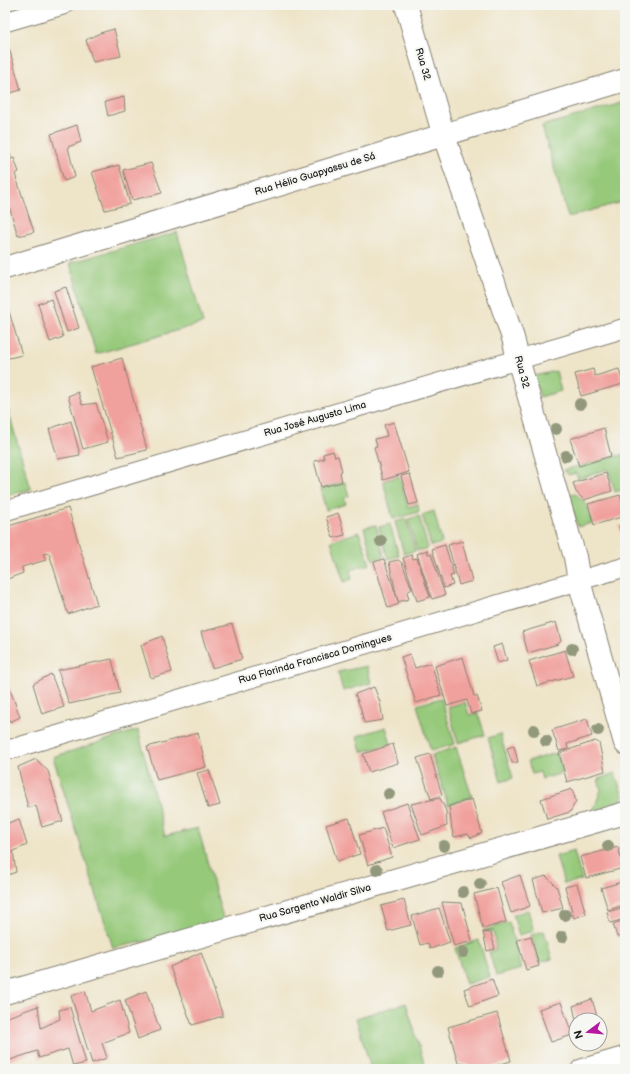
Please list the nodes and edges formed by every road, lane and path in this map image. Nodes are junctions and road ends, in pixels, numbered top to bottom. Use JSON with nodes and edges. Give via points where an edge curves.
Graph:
{"nodes":[{"id":1,"x":64,"y":5,"type":"edge"},
{"id":2,"x":406,"y":5,"type":"edge"},
{"id":3,"x":5,"y":22,"type":"edge"},
{"id":4,"x":625,"y":80,"type":"edge"},
{"id":5,"x":444,"y":133,"type":"junction"},
{"id":6,"x":5,"y":268,"type":"edge"},
{"id":7,"x":625,"y":328,"type":"edge"},
{"id":8,"x":518,"y":359,"type":"junction"},
{"id":9,"x":5,"y":510,"type":"edge"},
{"id":10,"x":625,"y":567,"type":"edge"},
{"id":11,"x":579,"y":581,"type":"junction"},
{"id":12,"x":625,"y":743,"type":"edge"},
{"id":13,"x":5,"y":750,"type":"edge"},
{"id":14,"x":625,"y":813,"type":"edge"},
{"id":15,"x":5,"y":993,"type":"edge"},
{"id":16,"x":625,"y":1056,"type":"edge"},
{"id":17,"x":581,"y":1069,"type":"edge"}],
"edges":[{"from":1,"to":3,"type":"street"},
{"from":2,"to":5,"type":"main road","name":"Rua 32"},
{"from":4,"to":5,"type":"main road","name":"Rua Hélio Guapyassu de Sá"},
{"from":5,"to":6,"type":"main road","name":"Rua Hélio Guapyassu de Sá"},
{"from":5,"to":8,"type":"main road","name":"Rua 32"},
{"from":7,"to":8,"type":"street","name":"Rua José Augusto Lima"},
{"from":8,"to":9,"type":"street","name":"Rua José Augusto Lima"},
{"from":8,"to":11,"type":"main road","name":"Rua 32","via":[[575,557]]},
{"from":10,"to":11,"type":"street","name":"Rua Florinda Francisca Domingues"},
{"from":11,"to":12,"type":"main road","name":"Rua 32"},
{"from":11,"to":13,"type":"street","name":"Rua Florinda Francisca Domingues"},
{"from":14,"to":15,"type":"main road","name":"Rua Sargento Waldir Silva"},
{"from":16,"to":17,"type":"street"}]}
